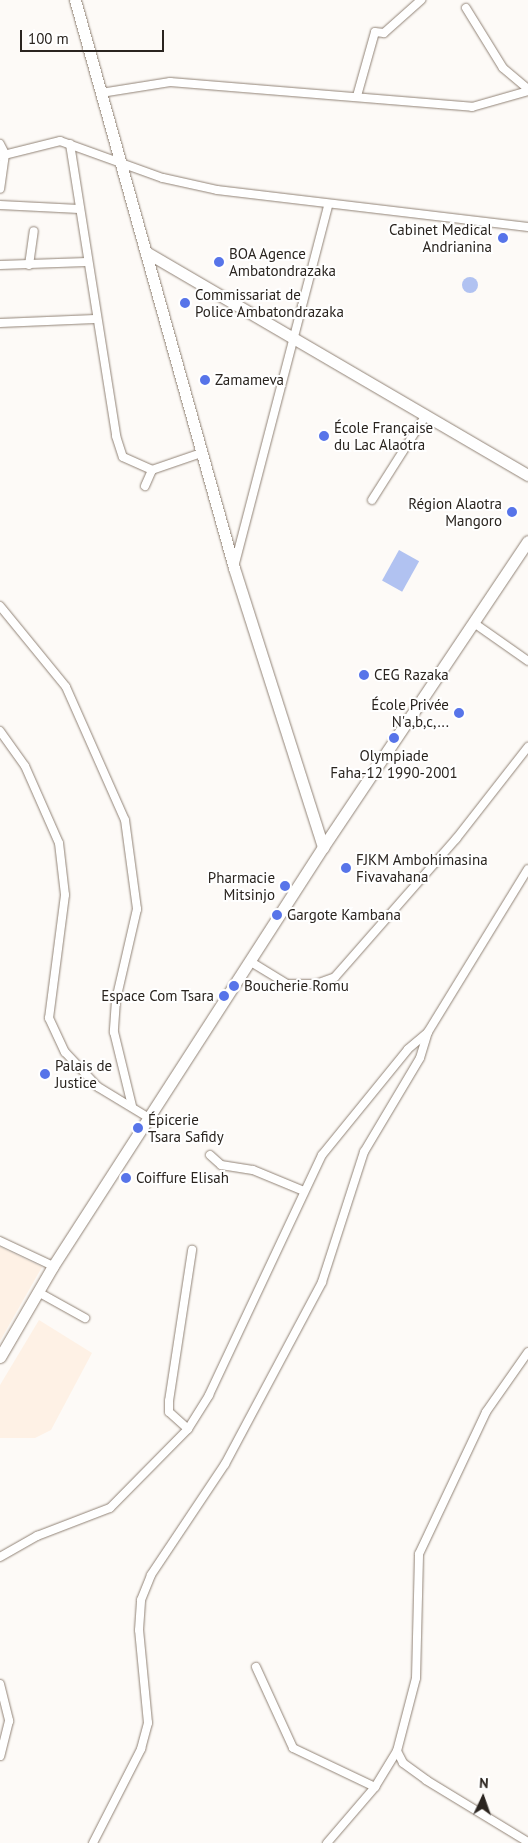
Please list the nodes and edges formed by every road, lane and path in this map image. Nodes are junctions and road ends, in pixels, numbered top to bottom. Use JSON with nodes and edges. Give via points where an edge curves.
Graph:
{"nodes":[{"id":1,"x":75,"y":0,"type":"edge"},
{"id":2,"x":421,"y":0,"type":"edge"},
{"id":3,"x":466,"y":8,"type":"dead end"},
{"id":4,"x":528,"y":90,"type":"edge"},
{"id":5,"x":101,"y":93,"type":"junction"},
{"id":6,"x":358,"y":96,"type":"junction"},
{"id":7,"x":0,"y":144,"type":"edge"},
{"id":8,"x":70,"y":144,"type":"junction"},
{"id":9,"x":2,"y":155,"type":"edge"},
{"id":10,"x":118,"y":160,"type":"junction"},
{"id":11,"x":0,"y":189,"type":"edge"},
{"id":12,"x":0,"y":205,"type":"edge"},
{"id":13,"x":328,"y":205,"type":"junction"},
{"id":14,"x":79,"y":209,"type":"junction"},
{"id":15,"x":528,"y":227,"type":"edge"},
{"id":16,"x":34,"y":231,"type":"dead end"},
{"id":17,"x":146,"y":252,"type":"junction"},
{"id":18,"x":87,"y":262,"type":"junction"},
{"id":19,"x":29,"y":265,"type":"junction"},
{"id":20,"x":0,"y":266,"type":"edge"},
{"id":21,"x":95,"y":319,"type":"junction"},
{"id":22,"x":0,"y":323,"type":"edge"},
{"id":23,"x":295,"y":337,"type":"junction"},
{"id":24,"x":426,"y":415,"type":"junction"},
{"id":25,"x":201,"y":453,"type":"junction"},
{"id":26,"x":152,"y":470,"type":"junction"},
{"id":27,"x":528,"y":475,"type":"edge"},
{"id":28,"x":144,"y":486,"type":"dead end"},
{"id":29,"x":372,"y":500,"type":"dead end"},
{"id":30,"x":528,"y":541,"type":"edge"},
{"id":31,"x":234,"y":568,"type":"junction"},
{"id":32,"x":0,"y":606,"type":"edge"},
{"id":33,"x":474,"y":623,"type":"junction"},
{"id":34,"x":528,"y":661,"type":"edge"},
{"id":35,"x":0,"y":731,"type":"edge"},
{"id":36,"x":528,"y":746,"type":"edge"},
{"id":37,"x":323,"y":847,"type":"junction"},
{"id":38,"x":528,"y":869,"type":"edge"},
{"id":39,"x":251,"y":962,"type":"junction"},
{"id":40,"x":428,"y":1032,"type":"junction"},
{"id":41,"x":132,"y":1106,"type":"junction"},
{"id":42,"x":149,"y":1118,"type":"junction"},
{"id":43,"x":210,"y":1155,"type":"dead end"},
{"id":44,"x":304,"y":1191,"type":"junction"},
{"id":45,"x":0,"y":1241,"type":"edge"},
{"id":46,"x":192,"y":1250,"type":"dead end"},
{"id":47,"x":53,"y":1266,"type":"junction"},
{"id":48,"x":38,"y":1292,"type":"junction"},
{"id":49,"x":85,"y":1318,"type":"dead end"},
{"id":50,"x":528,"y":1352,"type":"edge"},
{"id":51,"x":0,"y":1357,"type":"edge"},
{"id":52,"x":188,"y":1429,"type":"junction"},
{"id":53,"x":0,"y":1557,"type":"edge"},
{"id":54,"x":256,"y":1667,"type":"dead end"},
{"id":55,"x":0,"y":1684,"type":"edge"},
{"id":56,"x":397,"y":1751,"type":"junction"},
{"id":57,"x":0,"y":1756,"type":"edge"},
{"id":58,"x":374,"y":1788,"type":"junction"},
{"id":59,"x":528,"y":1842,"type":"edge"},
{"id":60,"x":93,"y":1843,"type":"edge"},
{"id":61,"x":327,"y":1843,"type":"edge"}],
"edges":[{"from":1,"to":5,"type":"street"},
{"from":2,"to":6,"type":"street","via":[[384,33],[375,32]]},
{"from":3,"to":4,"type":"street","via":[[502,68]]},
{"from":4,"to":6,"type":"street","via":[[472,107]]},
{"from":5,"to":6,"type":"street","via":[[170,82]]},
{"from":5,"to":10,"type":"street"},
{"from":7,"to":9,"type":"street"},
{"from":8,"to":9,"type":"street","via":[[60,141]]},
{"from":8,"to":10,"type":"street"},
{"from":8,"to":14,"type":"street"},
{"from":9,"to":11,"type":"street"},
{"from":10,"to":13,"type":"street","via":[[163,178]]},
{"from":10,"to":17,"type":"street"},
{"from":12,"to":14,"type":"street"},
{"from":13,"to":15,"type":"street"},
{"from":13,"to":23,"type":"street"},
{"from":14,"to":18,"type":"street"},
{"from":16,"to":19,"type":"street"},
{"from":17,"to":23,"type":"street"},
{"from":17,"to":25,"type":"street"},
{"from":18,"to":19,"type":"street"},
{"from":18,"to":21,"type":"street"},
{"from":19,"to":20,"type":"street"},
{"from":21,"to":22,"type":"street"},
{"from":21,"to":26,"type":"street","via":[[123,457]]},
{"from":23,"to":24,"type":"street"},
{"from":23,"to":31,"type":"street"},
{"from":24,"to":27,"type":"street"},
{"from":24,"to":29,"type":"street"},
{"from":25,"to":26,"type":"street"},
{"from":25,"to":31,"type":"street"},
{"from":26,"to":28,"type":"street"},
{"from":30,"to":33,"type":"street"},
{"from":31,"to":37,"type":"street"},
{"from":32,"to":41,"type":"street","via":[[66,687],[125,820],[137,909],[116,1000],[114,1032]]},
{"from":33,"to":34,"type":"street"},
{"from":33,"to":37,"type":"street"},
{"from":35,"to":41,"type":"street","via":[[25,766],[59,843],[66,895],[49,1018],[65,1052],[98,1087]]},
{"from":36,"to":39,"type":"street","via":[[456,838],[335,977],[316,984],[287,984]]},
{"from":37,"to":39,"type":"street"},
{"from":38,"to":40,"type":"street"},
{"from":39,"to":42,"type":"street"},
{"from":40,"to":44,"type":"street","via":[[357,1109],[322,1155]]},
{"from":40,"to":60,"type":"street","via":[[420,1058],[364,1152],[322,1282],[225,1464],[150,1575],[141,1600],[139,1630],[148,1723],[140,1749]]},
{"from":41,"to":42,"type":"street"},
{"from":42,"to":47,"type":"street"},
{"from":43,"to":44,"type":"street","via":[[221,1165],[253,1170]]},
{"from":44,"to":52,"type":"street","via":[[209,1395]]},
{"from":45,"to":47,"type":"street"},
{"from":46,"to":52,"type":"street","via":[[169,1400],[169,1412]]},
{"from":47,"to":48,"type":"street"},
{"from":48,"to":49,"type":"street"},
{"from":48,"to":51,"type":"street"},
{"from":50,"to":56,"type":"street","via":[[486,1412],[419,1554],[416,1678]]},
{"from":52,"to":53,"type":"street","via":[[110,1508],[37,1536]]},
{"from":54,"to":58,"type":"street","via":[[292,1748]]},
{"from":55,"to":57,"type":"street","via":[[9,1721]]},
{"from":56,"to":58,"type":"street"},
{"from":56,"to":59,"type":"street","via":[[403,1763],[426,1780]]},
{"from":58,"to":61,"type":"street"}]}
